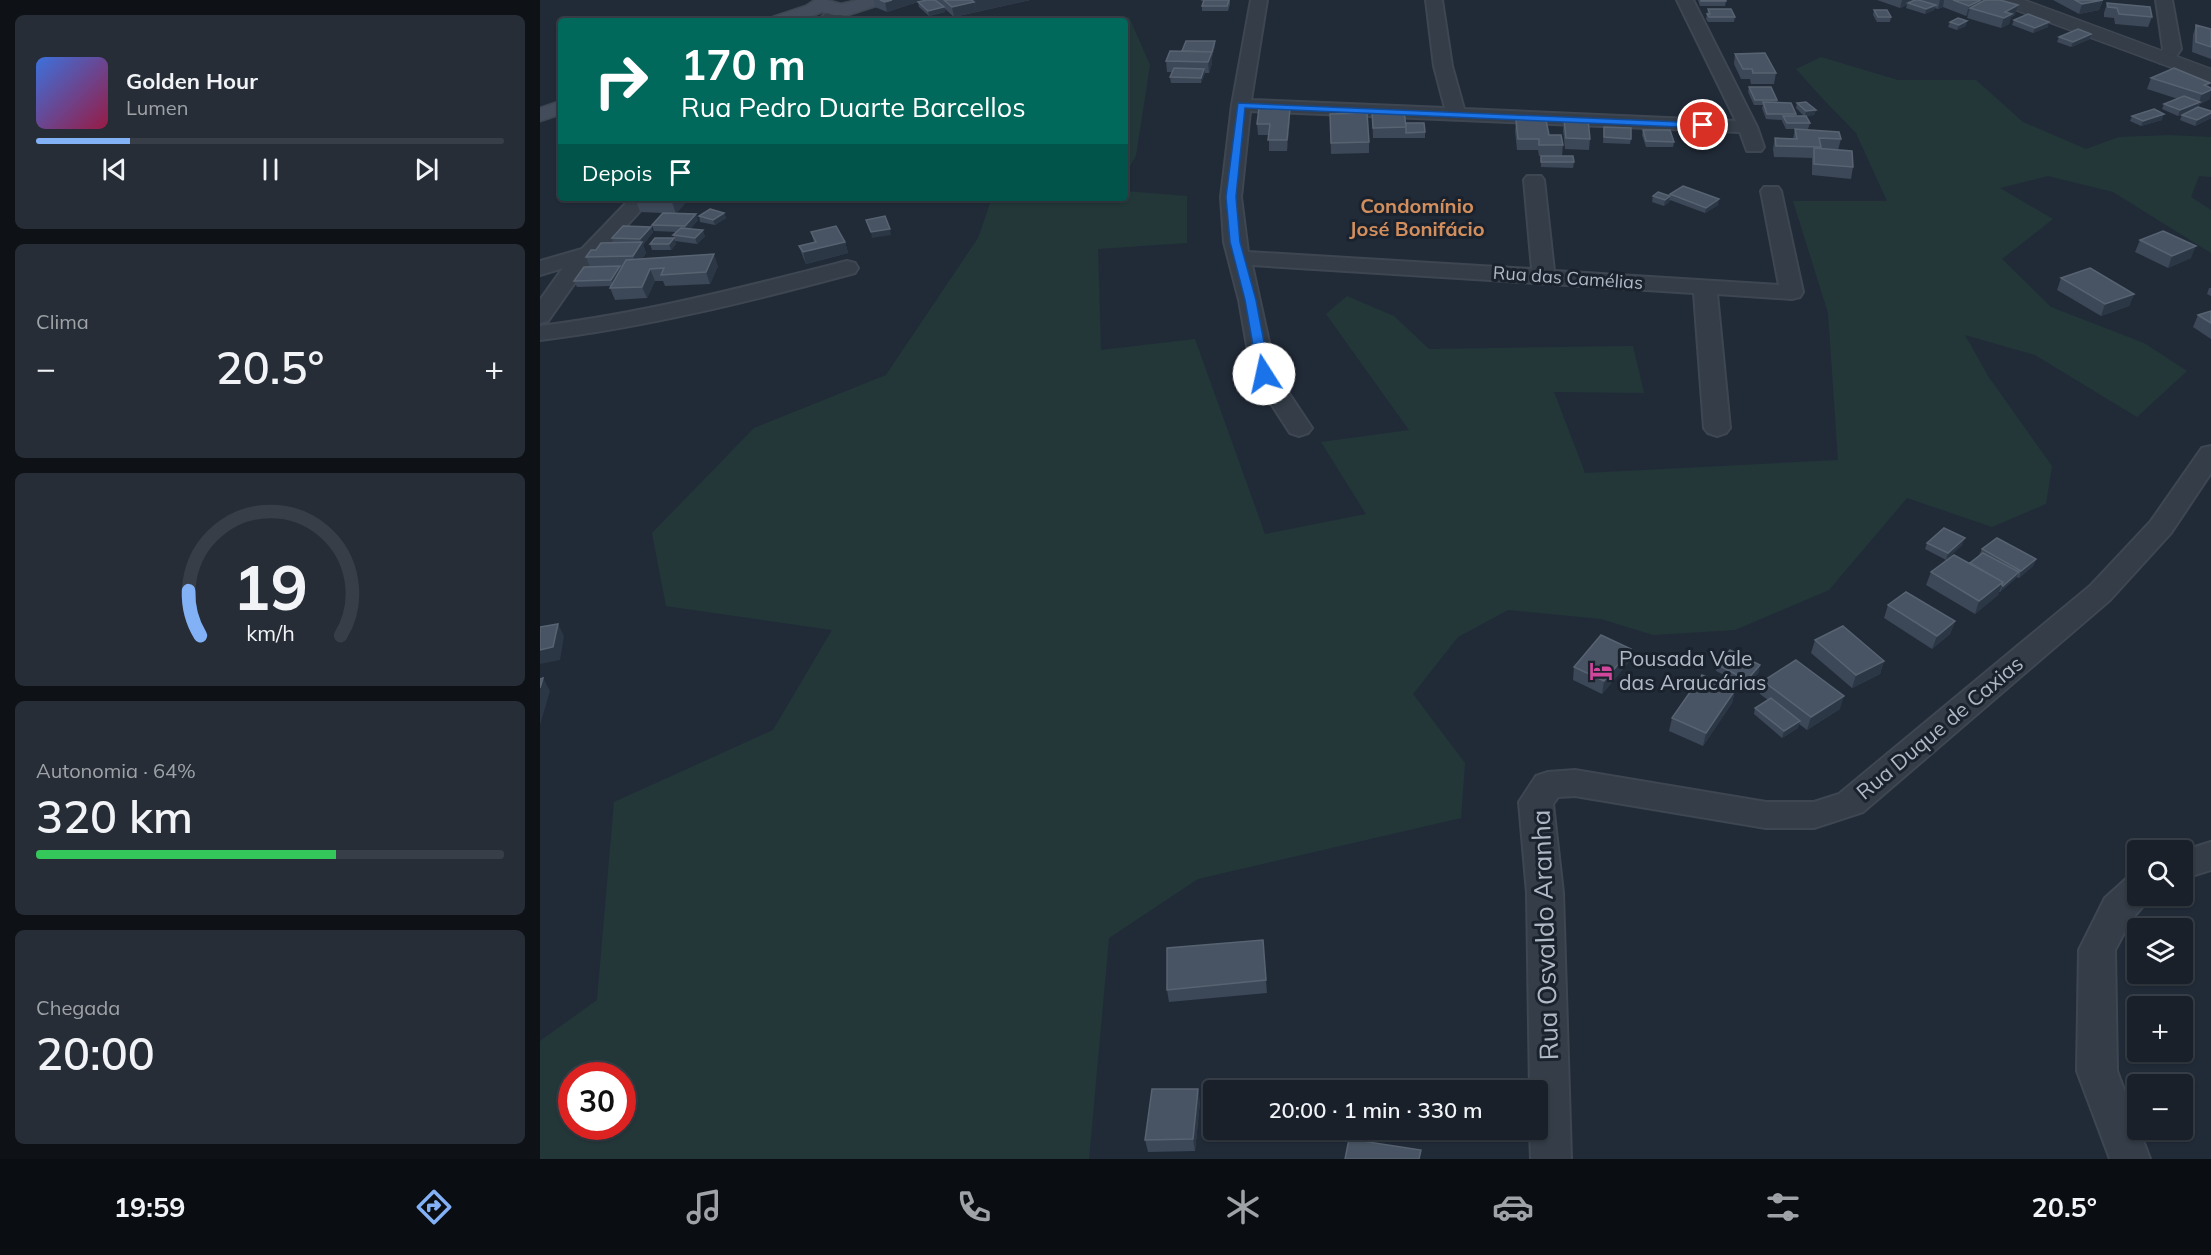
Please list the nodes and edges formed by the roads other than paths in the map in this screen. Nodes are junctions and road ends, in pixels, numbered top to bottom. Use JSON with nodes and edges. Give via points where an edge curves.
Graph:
{"nodes":[{"id":1,"x":872,"y":0,"type":"edge"},
{"id":2,"x":1259,"y":0,"type":"edge"},
{"id":3,"x":1434,"y":0,"type":"edge"},
{"id":4,"x":1685,"y":0,"type":"edge"},
{"id":5,"x":2009,"y":0,"type":"edge"},
{"id":6,"x":2043,"y":0,"type":"edge"},
{"id":7,"x":2164,"y":0,"type":"edge"},
{"id":8,"x":818,"y":12,"type":"edge"},
{"id":9,"x":793,"y":18,"type":"edge"},
{"id":10,"x":2169,"y":54,"type":"junction"},
{"id":11,"x":2211,"y":63,"type":"edge"},
{"id":12,"x":2211,"y":76,"type":"edge"},
{"id":13,"x":558,"y":97,"type":"edge"},
{"id":14,"x":540,"y":103,"type":"edge"},
{"id":15,"x":1241,"y":105,"type":"junction"},
{"id":16,"x":558,"y":108,"type":"edge"},
{"id":17,"x":540,"y":115,"type":"edge"},
{"id":18,"x":1456,"y":115,"type":"junction"},
{"id":19,"x":1748,"y":127,"type":"junction"},
{"id":20,"x":1754,"y":147,"type":"dead end"},
{"id":21,"x":1534,"y":180,"type":"dead end"},
{"id":22,"x":1771,"y":191,"type":"dead end"},
{"id":23,"x":639,"y":201,"type":"edge"},
{"id":24,"x":588,"y":254,"type":"junction"},
{"id":25,"x":1240,"y":258,"type":"junction"},
{"id":26,"x":540,"y":268,"type":"edge"},
{"id":27,"x":847,"y":268,"type":"dead end"},
{"id":28,"x":568,"y":276,"type":"junction"},
{"id":29,"x":1544,"y":277,"type":"junction"},
{"id":30,"x":540,"y":284,"type":"edge"},
{"id":31,"x":1705,"y":287,"type":"junction"},
{"id":32,"x":540,"y":316,"type":"edge"},
{"id":33,"x":540,"y":333,"type":"edge"},
{"id":34,"x":1299,"y":428,"type":"dead end"},
{"id":35,"x":1717,"y":428,"type":"dead end"},
{"id":36,"x":2211,"y":454,"type":"edge"},
{"id":37,"x":1548,"y":785,"type":"joint"},
{"id":38,"x":2211,"y":856,"type":"edge"},
{"id":39,"x":2193,"y":862,"type":"edge"},
{"id":40,"x":2127,"y":900,"type":"edge"},
{"id":41,"x":1551,"y":1159,"type":"edge"},
{"id":42,"x":2130,"y":1159,"type":"edge"}],
"edges":[{"from":1,"to":8,"type":"main road","via":[[861,6]]},
{"from":2,"to":15,"type":"street"},
{"from":3,"to":18,"type":"street","via":[[1443,66]]},
{"from":4,"to":19,"type":"street"},
{"from":5,"to":10,"type":"street"},
{"from":6,"to":10,"type":"street"},
{"from":7,"to":10,"type":"street"},
{"from":8,"to":9,"type":"main road"},
{"from":10,"to":11,"type":"street"},
{"from":10,"to":12,"type":"street"},
{"from":13,"to":14,"type":"main road"},
{"from":15,"to":18,"type":"street"},
{"from":15,"to":25,"type":"street","via":[[1231,197]]},
{"from":16,"to":17,"type":"main road"},
{"from":18,"to":19,"type":"street"},
{"from":19,"to":20,"type":"street"},
{"from":21,"to":29,"type":"street"},
{"from":22,"to":31,"type":"street","name":"Rua das Camélias","via":[[1792,292]]},
{"from":23,"to":24,"type":"street"},
{"from":24,"to":26,"type":"street"},
{"from":24,"to":28,"type":"street"},
{"from":25,"to":29,"type":"street","name":"Rua das Camélias"},
{"from":25,"to":34,"type":"street","via":[[1264,374]]},
{"from":27,"to":33,"type":"street","via":[[722,302]]},
{"from":28,"to":30,"type":"street"},
{"from":28,"to":32,"type":"street"},
{"from":29,"to":31,"type":"street","name":"Rua das Camélias"},
{"from":31,"to":35,"type":"street"},
{"from":36,"to":37,"type":"street","name":"Rua Duque de Caxias","via":[[2160,527],[2100,593],[1851,803],[1814,815],[1766,815],[1575,783]]},
{"from":37,"to":41,"type":"street","name":"Rua Osvaldo Aranha","via":[[1536,802],[1545,893]]},
{"from":38,"to":39,"type":"street"},
{"from":40,"to":42,"type":"street","via":[[2118,909],[2097,950],[2097,1071]]}]}
